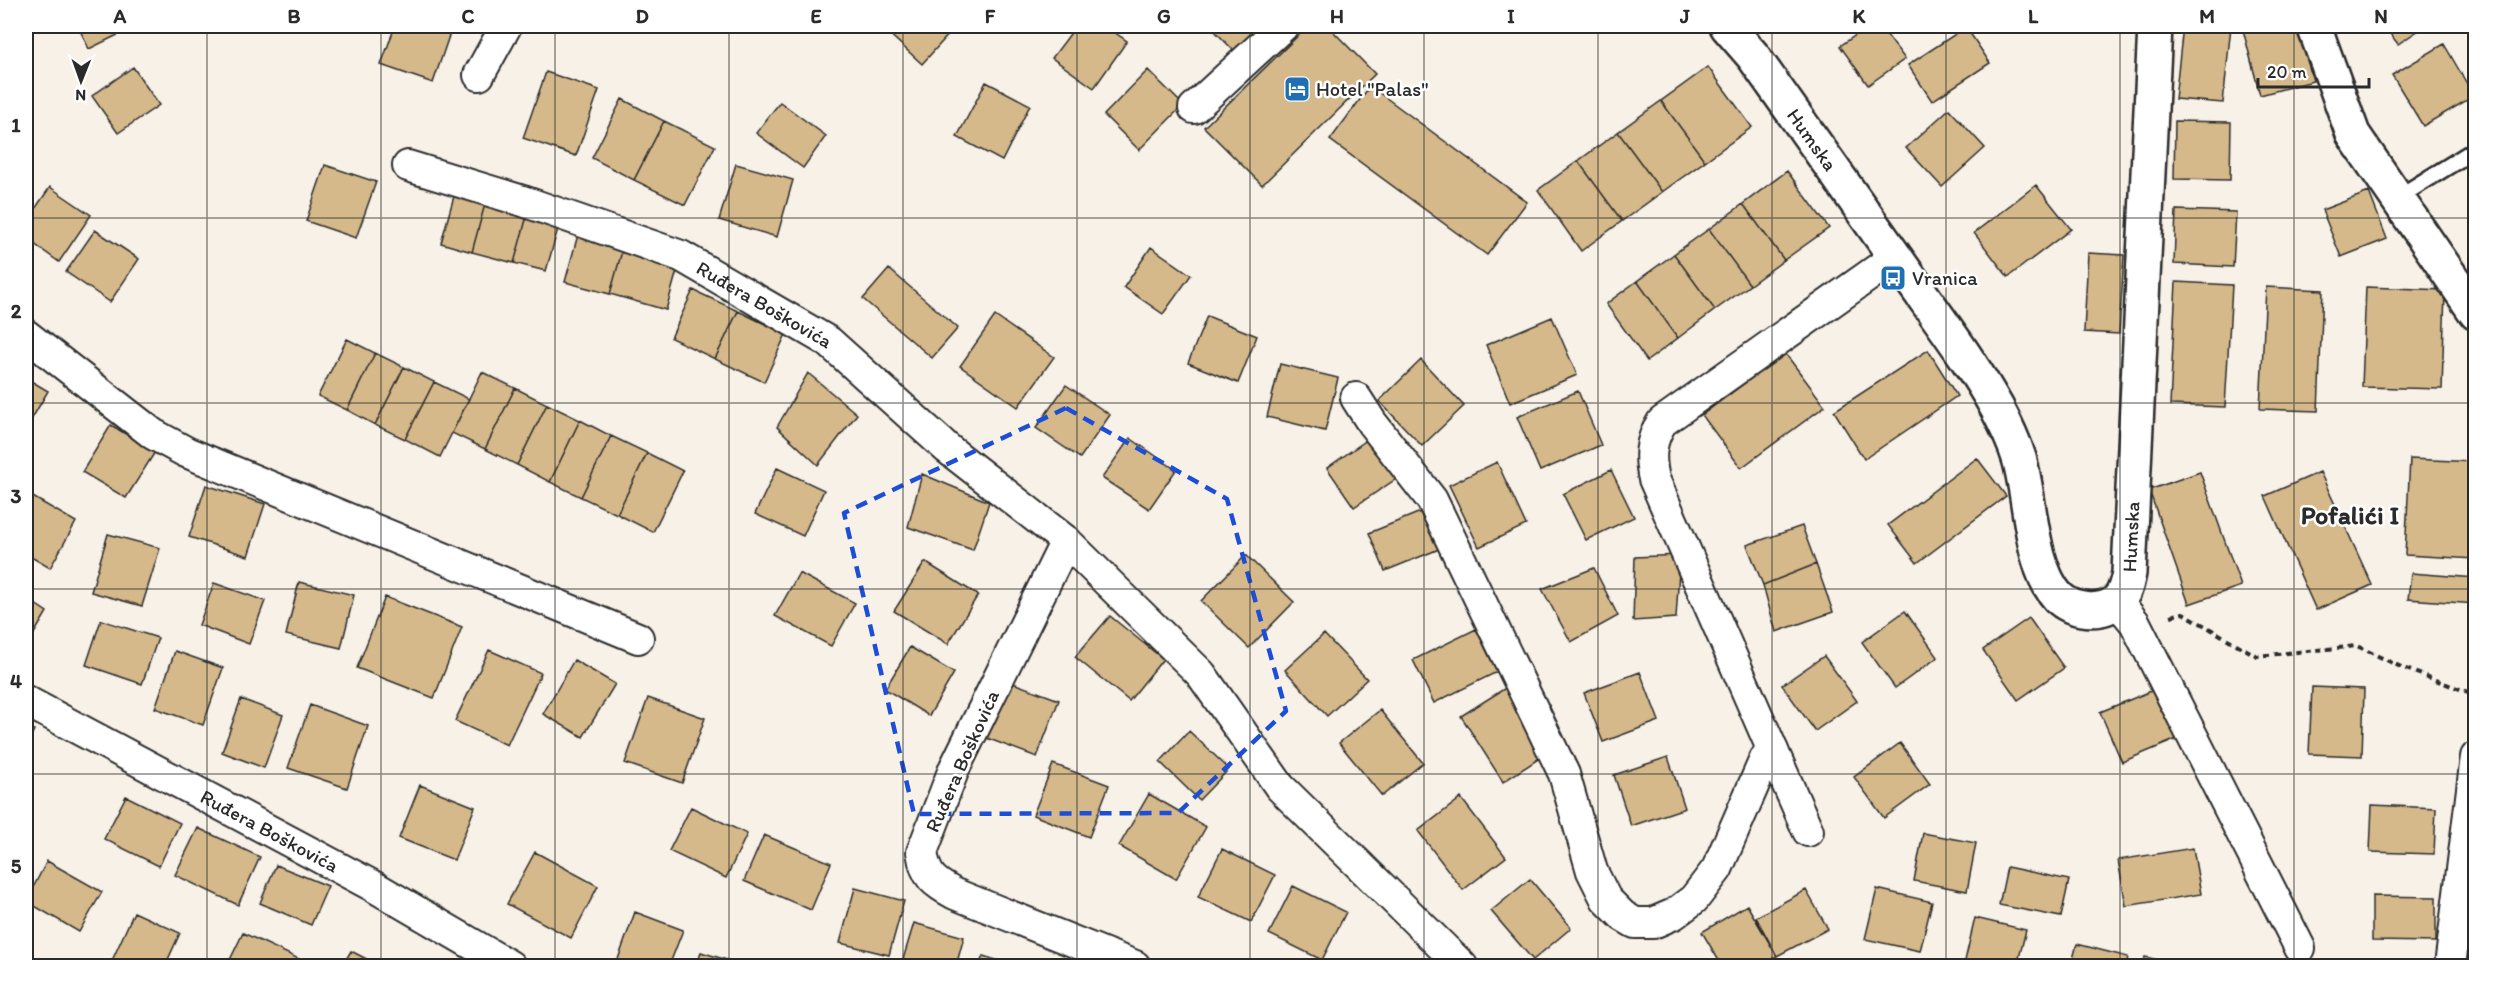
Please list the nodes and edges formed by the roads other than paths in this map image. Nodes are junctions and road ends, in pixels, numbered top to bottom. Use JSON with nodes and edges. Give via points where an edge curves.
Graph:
{"nodes":[{"id":1,"x":506,"y":26,"type":"edge"},
{"id":2,"x":1283,"y":26,"type":"edge"},
{"id":3,"x":1727,"y":26,"type":"edge"},
{"id":4,"x":2155,"y":26,"type":"edge"},
{"id":5,"x":2314,"y":26,"type":"edge"},
{"id":6,"x":479,"y":75,"type":"dead end"},
{"id":7,"x":1194,"y":108,"type":"dead end"},
{"id":8,"x":2475,"y":149,"type":"edge"},
{"id":9,"x":408,"y":166,"type":"dead end"},
{"id":10,"x":2397,"y":198,"type":"junction"},
{"id":11,"x":1895,"y":257,"type":"junction"},
{"id":12,"x":2475,"y":313,"type":"edge"},
{"id":13,"x":26,"y":335,"type":"edge"},
{"id":14,"x":1356,"y":398,"type":"dead end"},
{"id":15,"x":1066,"y":541,"type":"junction"},
{"id":16,"x":2126,"y":612,"type":"junction"},
{"id":17,"x":638,"y":638,"type":"dead end"},
{"id":18,"x":26,"y":701,"type":"edge"},
{"id":19,"x":1773,"y":751,"type":"junction"},
{"id":20,"x":2475,"y":757,"type":"edge"},
{"id":21,"x":1808,"y":831,"type":"dead end"},
{"id":22,"x":2300,"y":948,"type":"dead end"},
{"id":23,"x":510,"y":966,"type":"edge"},
{"id":24,"x":1135,"y":966,"type":"edge"},
{"id":25,"x":1462,"y":966,"type":"edge"},
{"id":26,"x":2450,"y":966,"type":"edge"}],
"edges":[{"from":1,"to":6,"type":"street"},
{"from":2,"to":7,"type":"street"},
{"from":3,"to":11,"type":"street","name":"Humska","via":[[1753,56]]},
{"from":4,"to":16,"type":"street","name":"Humska"},
{"from":5,"to":10,"type":"street","via":[[2353,134]]},
{"from":8,"to":10,"type":"lane"},
{"from":9,"to":15,"type":"street","name":"Ruđera Boškovića","via":[[681,256],[829,342],[948,449]]},
{"from":10,"to":12,"type":"street"},
{"from":11,"to":16,"type":"street","name":"Humska","via":[[1998,409],[2019,458],[2048,585],[2060,599],[2077,608]]},
{"from":11,"to":19,"type":"street","via":[[1662,422],[1651,448],[1654,479]]},
{"from":13,"to":17,"type":"street","via":[[153,434],[186,452]]},
{"from":14,"to":19,"type":"street","via":[[1432,500],[1564,774],[1592,871],[1606,899],[1623,916],[1635,923],[1653,923],[1694,899],[1717,869],[1765,759]]},
{"from":15,"to":24,"type":"street","name":"Ruđera Boškovića","via":[[954,769],[922,852],[924,866],[931,880],[955,894]]},
{"from":15,"to":25,"type":"street","name":"Ruđera Boškovića","via":[[1201,674],[1280,787]]},
{"from":16,"to":22,"type":"street"},
{"from":18,"to":23,"type":"street","name":"Ruđera Boškovića","via":[[373,886]]},
{"from":19,"to":21,"type":"street"},
{"from":20,"to":26,"type":"street"}]}
